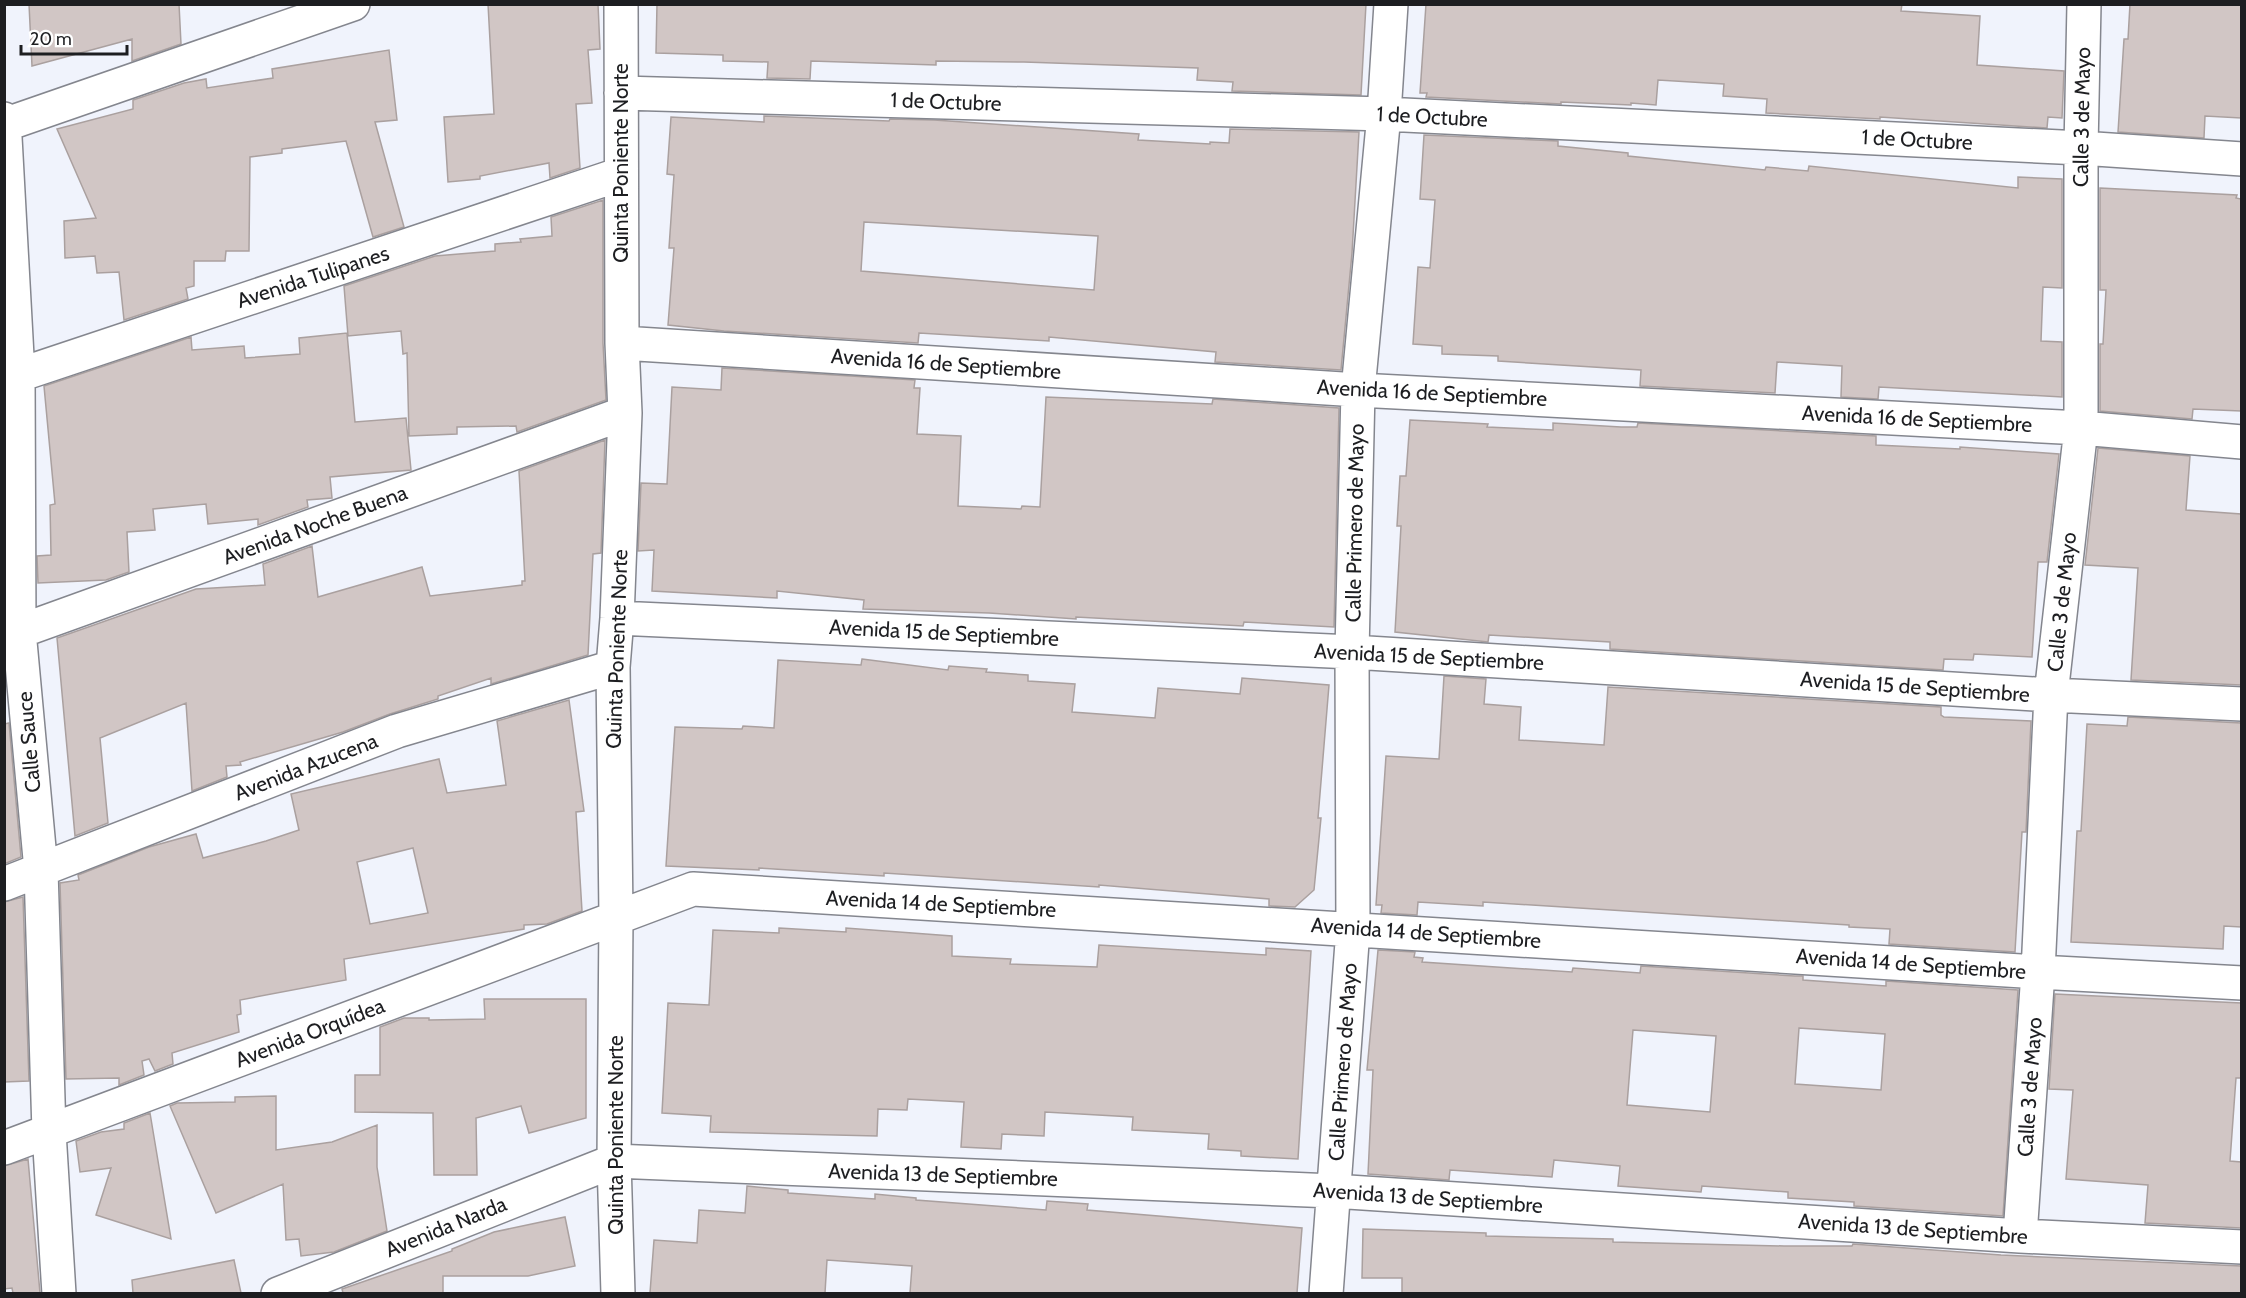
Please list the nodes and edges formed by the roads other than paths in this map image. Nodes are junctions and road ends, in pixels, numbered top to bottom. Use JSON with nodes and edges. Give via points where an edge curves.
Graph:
{"nodes":[{"id":1,"x":353,"y":4,"type":"edge"},
{"id":2,"x":621,"y":4,"type":"edge"},
{"id":3,"x":1391,"y":4,"type":"edge"},
{"id":4,"x":2084,"y":4,"type":"edge"},
{"id":5,"x":621,"y":93,"type":"junction"},
{"id":6,"x":1384,"y":114,"type":"junction"},
{"id":7,"x":4,"y":119,"type":"edge"},
{"id":8,"x":5,"y":125,"type":"edge"},
{"id":9,"x":2081,"y":148,"type":"junction"},
{"id":10,"x":2241,"y":159,"type":"edge"},
{"id":11,"x":621,"y":174,"type":"junction"},
{"id":12,"x":622,"y":343,"type":"junction"},
{"id":13,"x":11,"y":377,"type":"edge"},
{"id":14,"x":1358,"y":390,"type":"junction"},
{"id":15,"x":625,"y":413,"type":"junction"},
{"id":16,"x":2081,"y":428,"type":"junction"},
{"id":17,"x":2241,"y":442,"type":"edge"},
{"id":18,"x":617,"y":618,"type":"junction"},
{"id":19,"x":12,"y":634,"type":"edge"},
{"id":20,"x":1352,"y":652,"type":"junction"},
{"id":21,"x":613,"y":667,"type":"junction"},
{"id":22,"x":2051,"y":695,"type":"junction"},
{"id":23,"x":2241,"y":704,"type":"edge"},
{"id":24,"x":41,"y":870,"type":"junction"},
{"id":25,"x":4,"y":884,"type":"edge"},
{"id":26,"x":616,"y":917,"type":"junction"},
{"id":27,"x":1353,"y":929,"type":"junction"},
{"id":28,"x":2038,"y":972,"type":"junction"},
{"id":29,"x":2241,"y":983,"type":"edge"},
{"id":30,"x":49,"y":1132,"type":"junction"},
{"id":31,"x":4,"y":1148,"type":"edge"},
{"id":32,"x":614,"y":1161,"type":"junction"},
{"id":33,"x":1333,"y":1191,"type":"junction"},
{"id":34,"x":2020,"y":1236,"type":"junction"},
{"id":35,"x":2241,"y":1247,"type":"edge"},
{"id":36,"x":59,"y":1293,"type":"edge"},
{"id":37,"x":278,"y":1293,"type":"edge"},
{"id":38,"x":618,"y":1293,"type":"edge"},
{"id":39,"x":1326,"y":1293,"type":"edge"}],
"edges":[{"from":1,"to":8,"type":"street"},
{"from":2,"to":5,"type":"street","name":"Quinta Poniente Norte"},
{"from":3,"to":6,"type":"street","name":"Calle Primero de Mayo"},
{"from":4,"to":9,"type":"street","name":"Calle 3 de Mayo"},
{"from":5,"to":6,"type":"street","name":"1 de Octubre"},
{"from":5,"to":11,"type":"street","name":"Quinta Poniente Norte"},
{"from":6,"to":9,"type":"street","name":"1 de Octubre"},
{"from":6,"to":14,"type":"street","name":"Calle Primero de Mayo"},
{"from":7,"to":8,"type":"street","name":"Calle Sauce"},
{"from":8,"to":13,"type":"street","name":"Calle Sauce"},
{"from":9,"to":10,"type":"street","name":"1 de Octubre"},
{"from":9,"to":16,"type":"street","name":"Calle 3 de Mayo"},
{"from":11,"to":12,"type":"street","name":"Quinta Poniente Norte"},
{"from":11,"to":13,"type":"street","name":"Avenida Tulipanes"},
{"from":12,"to":14,"type":"street","name":"Avenida 16 de Septiembre"},
{"from":12,"to":15,"type":"street","name":"Quinta Poniente Norte"},
{"from":13,"to":19,"type":"street","name":"Calle Sauce"},
{"from":14,"to":16,"type":"street","name":"Avenida 16 de Septiembre"},
{"from":14,"to":20,"type":"street","name":"Calle Primero de Mayo"},
{"from":15,"to":18,"type":"street","name":"Quinta Poniente Norte"},
{"from":15,"to":19,"type":"street","name":"Avenida Noche Buena"},
{"from":16,"to":17,"type":"street","name":"Avenida 16 de Septiembre"},
{"from":16,"to":22,"type":"street","name":"Calle 3 de Mayo"},
{"from":18,"to":20,"type":"street","name":"Avenida 15 de Septiembre"},
{"from":18,"to":21,"type":"street","name":"Quinta Poniente Norte"},
{"from":19,"to":24,"type":"street","name":"Calle Sauce"},
{"from":20,"to":22,"type":"street","name":"Avenida 15 de Septiembre"},
{"from":20,"to":27,"type":"street","name":"Calle Primero de Mayo"},
{"from":21,"to":24,"type":"street","name":"Avenida Azucena","via":[[397,731]]},
{"from":21,"to":26,"type":"street","name":"Quinta Poniente Norte"},
{"from":22,"to":23,"type":"street","name":"Avenida 15 de Septiembre"},
{"from":22,"to":28,"type":"street","name":"Calle 3 de Mayo"},
{"from":24,"to":25,"type":"street","name":"Avenida Azucena"},
{"from":24,"to":30,"type":"street","name":"Calle Sauce"},
{"from":26,"to":27,"type":"street","name":"Avenida 14 de Septiembre","via":[[693,890]]},
{"from":26,"to":30,"type":"street","name":"Avenida Orquídea"},
{"from":26,"to":32,"type":"street","name":"Quinta Poniente Norte"},
{"from":27,"to":28,"type":"street","name":"Avenida 14 de Septiembre"},
{"from":27,"to":33,"type":"street","name":"Calle Primero de Mayo"},
{"from":28,"to":29,"type":"street","name":"Avenida 14 de Septiembre"},
{"from":28,"to":34,"type":"street","name":"Calle 3 de Mayo"},
{"from":30,"to":31,"type":"street","name":"Avenida Orquídea"},
{"from":30,"to":36,"type":"street","name":"Calle Sauce"},
{"from":32,"to":33,"type":"street","name":"Avenida 13 de Septiembre"},
{"from":32,"to":37,"type":"street","name":"Avenida Narda"},
{"from":32,"to":38,"type":"street","name":"Quinta Poniente Norte"},
{"from":33,"to":34,"type":"street","name":"Avenida 13 de Septiembre"},
{"from":33,"to":39,"type":"street","name":"Calle Primero de Mayo"},
{"from":34,"to":35,"type":"street","name":"Avenida 13 de Septiembre"}]}
